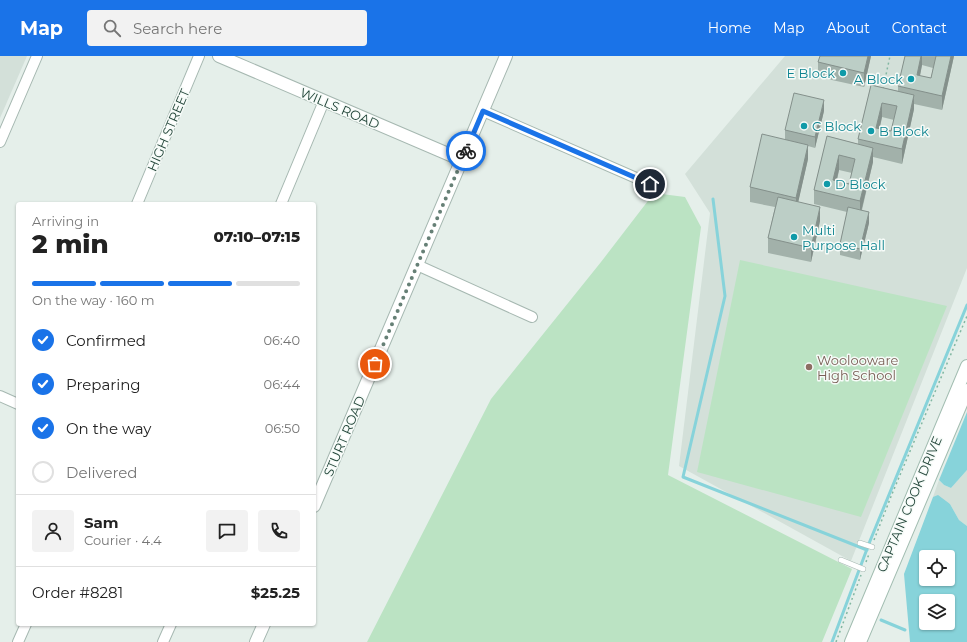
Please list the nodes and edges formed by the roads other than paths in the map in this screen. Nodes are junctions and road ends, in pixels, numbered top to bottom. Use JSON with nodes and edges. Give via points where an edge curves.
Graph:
{"nodes":[{"id":1,"x":37,"y":56,"type":"edge"},
{"id":2,"x":199,"y":56,"type":"edge"},
{"id":3,"x":219,"y":56,"type":"edge"},
{"id":4,"x":506,"y":56,"type":"edge"},
{"id":5,"x":324,"y":101,"type":"junction"},
{"id":6,"x":483,"y":111,"type":"junction"},
{"id":7,"x":0,"y":142,"type":"edge"},
{"id":8,"x":462,"y":160,"type":"junction"},
{"id":9,"x":650,"y":184,"type":"dead end"},
{"id":10,"x":138,"y":202,"type":"edge"},
{"id":11,"x":282,"y":202,"type":"edge"},
{"id":12,"x":417,"y":265,"type":"junction"},
{"id":13,"x":532,"y":317,"type":"dead end"},
{"id":14,"x":967,"y":366,"type":"edge"},
{"id":15,"x":967,"y":390,"type":"edge"},
{"id":16,"x":0,"y":396,"type":"edge"},
{"id":17,"x":16,"y":403,"type":"edge"},
{"id":18,"x":316,"y":501,"type":"edge"},
{"id":19,"x":863,"y":544,"type":"dead end"},
{"id":20,"x":871,"y":547,"type":"road end"},
{"id":21,"x":841,"y":560,"type":"dead end"},
{"id":22,"x":863,"y":569,"type":"road end"},
{"id":23,"x":25,"y":626,"type":"edge"},
{"id":24,"x":170,"y":626,"type":"edge"},
{"id":25,"x":263,"y":626,"type":"edge"},
{"id":26,"x":18,"y":642,"type":"edge"},
{"id":27,"x":163,"y":642,"type":"edge"},
{"id":28,"x":256,"y":642,"type":"edge"},
{"id":29,"x":851,"y":642,"type":"edge"},
{"id":30,"x":860,"y":642,"type":"edge"}],
"edges":[{"from":1,"to":7,"type":"street"},
{"from":2,"to":10,"type":"street","name":"HIGH STREET"},
{"from":3,"to":5,"type":"street","name":"WILLS ROAD"},
{"from":4,"to":6,"type":"street","name":"STURT ROAD"},
{"from":5,"to":8,"type":"street","name":"WILLS ROAD"},
{"from":5,"to":11,"type":"street"},
{"from":6,"to":8,"type":"street","name":"STURT ROAD"},
{"from":6,"to":9,"type":"street"},
{"from":8,"to":12,"type":"street","name":"STURT ROAD"},
{"from":12,"to":13,"type":"street"},
{"from":12,"to":18,"type":"street","name":"STURT ROAD"},
{"from":14,"to":29,"type":"street","name":"CAPTAIN COOK DRIVE"},
{"from":15,"to":30,"type":"street","name":"CAPTAIN COOK DRIVE"},
{"from":16,"to":17,"type":"street"},
{"from":19,"to":20,"type":"lane"},
{"from":21,"to":22,"type":"lane"},
{"from":23,"to":26,"type":"street"},
{"from":24,"to":27,"type":"street"},
{"from":25,"to":28,"type":"street"}]}
